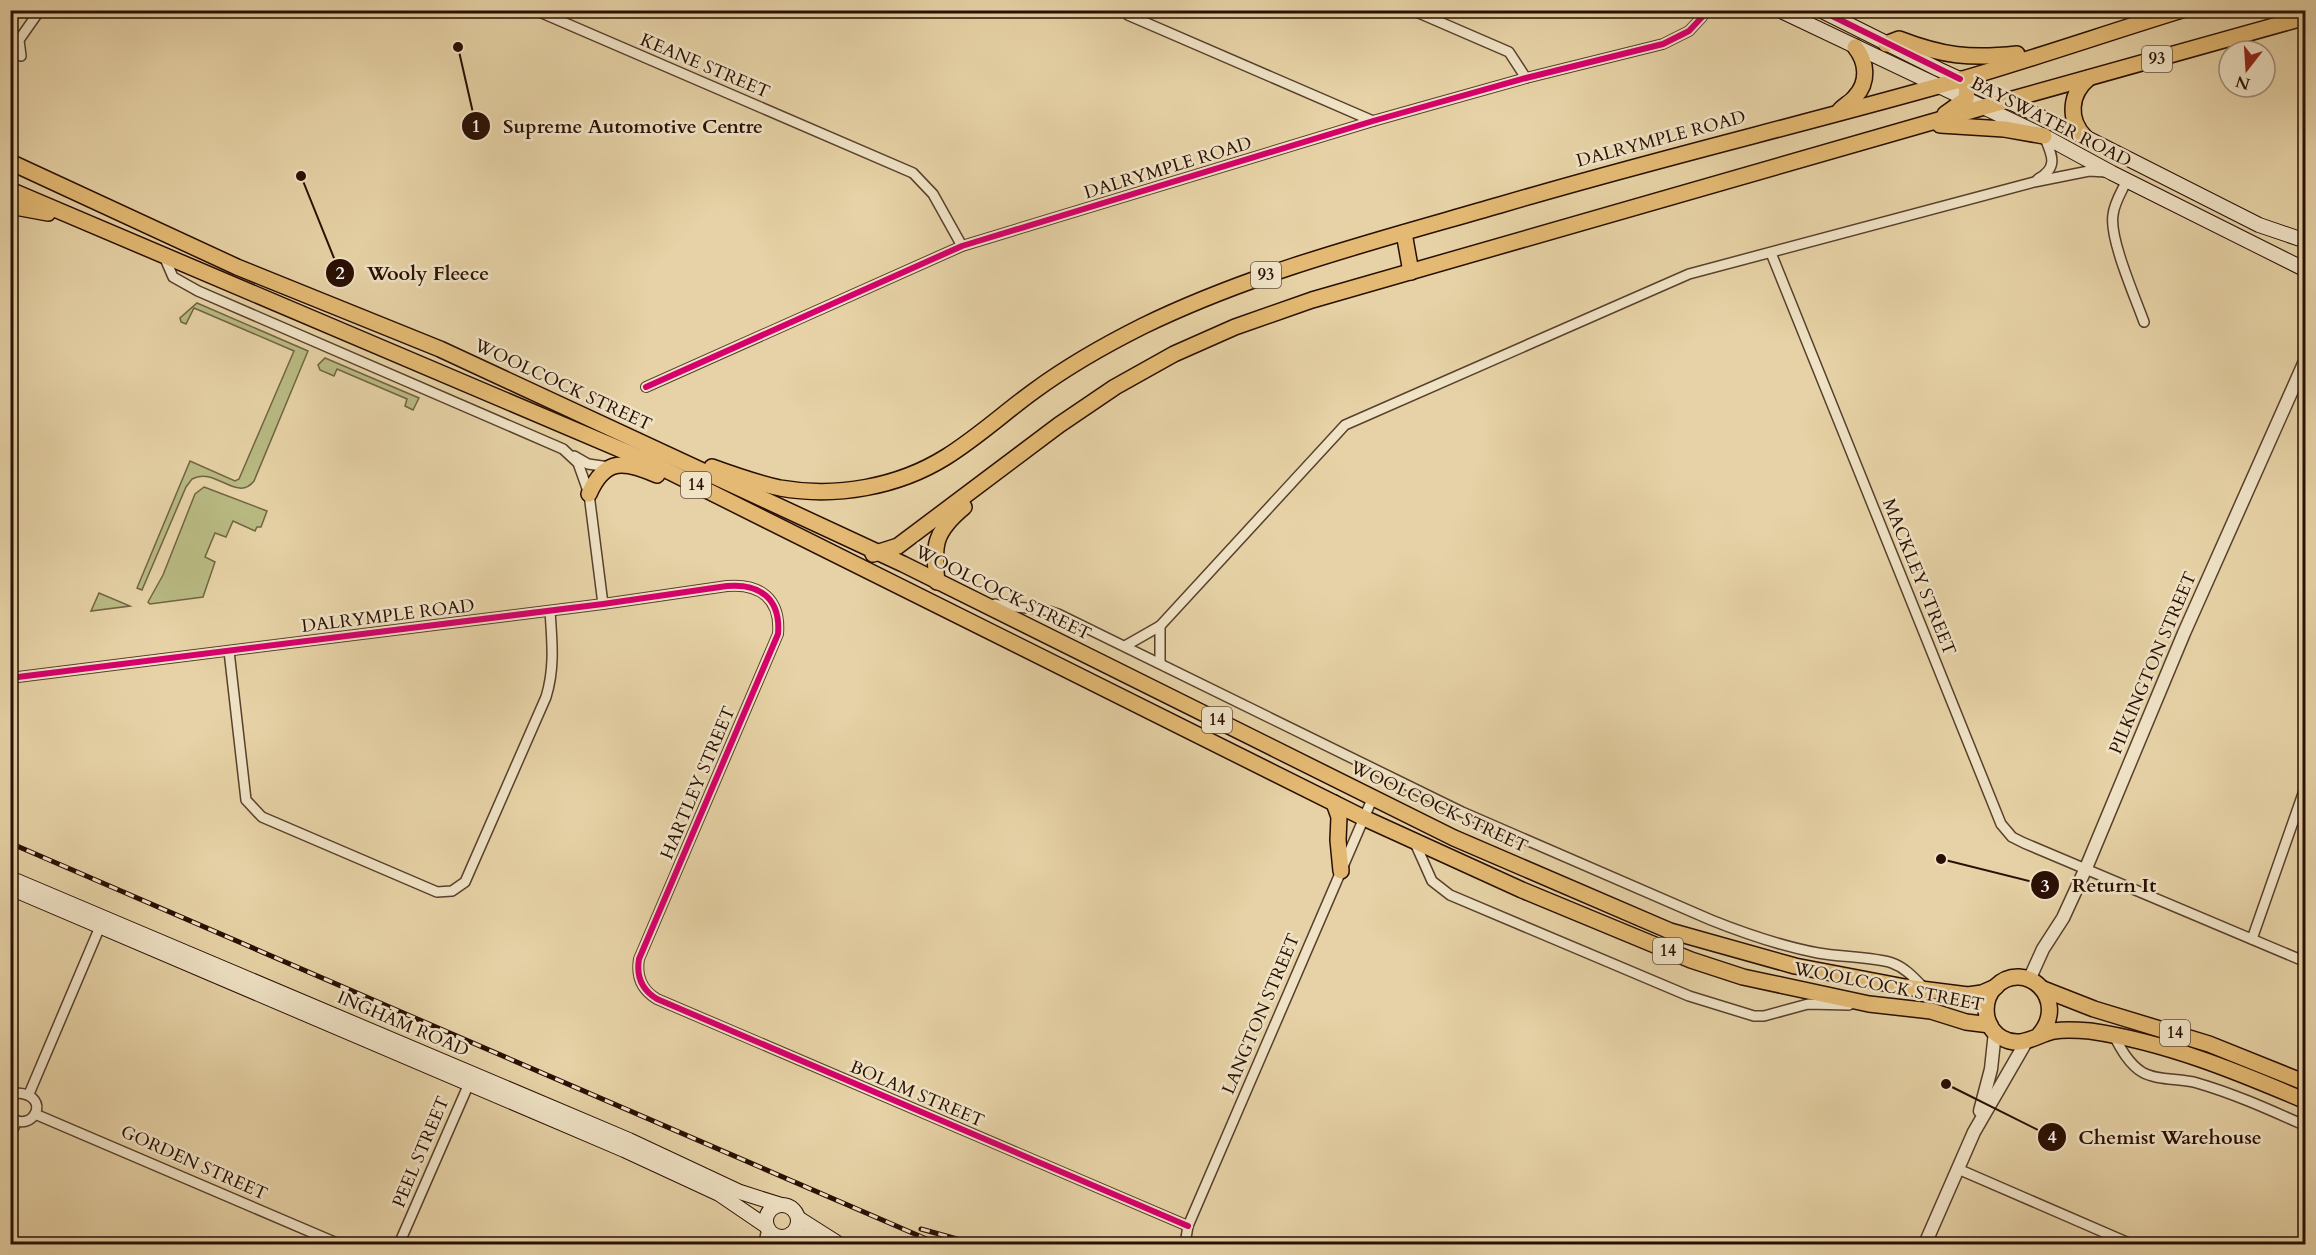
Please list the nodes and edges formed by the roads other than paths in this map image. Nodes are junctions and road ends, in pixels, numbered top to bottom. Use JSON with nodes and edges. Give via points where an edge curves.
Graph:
{"nodes":[{"id":1,"x":40,"y":10,"type":"edge"},
{"id":2,"x":535,"y":10,"type":"edge"},
{"id":3,"x":1412,"y":10,"type":"edge"},
{"id":4,"x":1705,"y":10,"type":"edge"},
{"id":5,"x":1779,"y":10,"type":"edge"},
{"id":6,"x":1820,"y":10,"type":"edge"},
{"id":7,"x":1845,"y":10,"type":"edge"},
{"id":8,"x":2182,"y":10,"type":"edge"},
{"id":9,"x":1128,"y":15,"type":"dead end"},
{"id":10,"x":2306,"y":17,"type":"edge"},
{"id":11,"x":1854,"y":27,"type":"junction"},
{"id":12,"x":1886,"y":44,"type":"junction"},
{"id":13,"x":1855,"y":47,"type":"junction"},
{"id":14,"x":2046,"y":52,"type":"junction"},
{"id":15,"x":21,"y":56,"type":"dead end"},
{"id":16,"x":1526,"y":78,"type":"junction"},
{"id":17,"x":2089,"y":78,"type":"junction"},
{"id":18,"x":1960,"y":79,"type":"junction"},
{"id":19,"x":1936,"y":86,"type":"junction"},
{"id":20,"x":1966,"y":99,"type":"junction"},
{"id":21,"x":2007,"y":100,"type":"junction"},
{"id":22,"x":1984,"y":107,"type":"junction"},
{"id":23,"x":1838,"y":112,"type":"junction"},
{"id":24,"x":1373,"y":121,"type":"junction"},
{"id":25,"x":1922,"y":125,"type":"junction"},
{"id":26,"x":2044,"y":136,"type":"junction"},
{"id":27,"x":2085,"y":137,"type":"junction"},
{"id":28,"x":10,"y":162,"type":"edge"},
{"id":29,"x":2112,"y":173,"type":"junction"},
{"id":30,"x":2127,"y":180,"type":"junction"},
{"id":31,"x":2034,"y":182,"type":"junction"},
{"id":32,"x":10,"y":190,"type":"edge"},
{"id":33,"x":10,"y":206,"type":"edge"},
{"id":34,"x":75,"y":217,"type":"junction"},
{"id":35,"x":1404,"y":233,"type":"junction"},
{"id":36,"x":2306,"y":241,"type":"edge"},
{"id":37,"x":962,"y":246,"type":"junction"},
{"id":38,"x":1771,"y":253,"type":"junction"},
{"id":39,"x":163,"y":254,"type":"junction"},
{"id":40,"x":2306,"y":270,"type":"edge"},
{"id":41,"x":1412,"y":272,"type":"junction"},
{"id":42,"x":2144,"y":322,"type":"dead end"},
{"id":43,"x":2306,"y":359,"type":"edge"},
{"id":44,"x":646,"y":387,"type":"dead end"},
{"id":45,"x":636,"y":440,"type":"junction"},
{"id":46,"x":1029,"y":449,"type":"junction"},
{"id":47,"x":570,"y":454,"type":"junction"},
{"id":48,"x":609,"y":467,"type":"junction"},
{"id":49,"x":589,"y":494,"type":"junction"},
{"id":50,"x":730,"y":502,"type":"junction"},
{"id":51,"x":843,"y":538,"type":"junction"},
{"id":52,"x":876,"y":554,"type":"junction"},
{"id":53,"x":837,"y":556,"type":"junction"},
{"id":54,"x":937,"y":582,"type":"junction"},
{"id":55,"x":959,"y":592,"type":"junction"},
{"id":56,"x":767,"y":596,"type":"joint"},
{"id":57,"x":603,"y":604,"type":"junction"},
{"id":58,"x":550,"y":611,"type":"junction"},
{"id":59,"x":1160,"y":626,"type":"junction"},
{"id":60,"x":1125,"y":646,"type":"junction"},
{"id":61,"x":229,"y":651,"type":"junction"},
{"id":62,"x":1160,"y":663,"type":"junction"},
{"id":63,"x":10,"y":678,"type":"edge"},
{"id":64,"x":2306,"y":785,"type":"edge"},
{"id":65,"x":1373,"y":798,"type":"junction"},
{"id":66,"x":1334,"y":803,"type":"junction"},
{"id":67,"x":1364,"y":818,"type":"junction"},
{"id":68,"x":1415,"y":843,"type":"junction"},
{"id":69,"x":2085,"y":868,"type":"junction"},
{"id":70,"x":1341,"y":871,"type":"junction"},
{"id":71,"x":10,"y":878,"type":"edge"},
{"id":72,"x":10,"y":888,"type":"edge"},
{"id":73,"x":102,"y":922,"type":"junction"},
{"id":74,"x":2252,"y":939,"type":"junction"},
{"id":75,"x":2306,"y":962,"type":"edge"},
{"id":76,"x":2029,"y":980,"type":"junction"},
{"id":77,"x":641,"y":982,"type":"joint"},
{"id":78,"x":1995,"y":987,"type":"junction"},
{"id":79,"x":2043,"y":989,"type":"junction"},
{"id":80,"x":1926,"y":990,"type":"junction"},
{"id":81,"x":1869,"y":1004,"type":"junction"},
{"id":82,"x":1992,"y":1029,"type":"junction"},
{"id":83,"x":2114,"y":1036,"type":"junction"},
{"id":84,"x":2033,"y":1038,"type":"junction"},
{"id":85,"x":471,"y":1078,"type":"junction"},
{"id":86,"x":2306,"y":1083,"type":"edge"},
{"id":87,"x":28,"y":1094,"type":"junction"},
{"id":88,"x":10,"y":1099,"type":"edge"},
{"id":89,"x":2306,"y":1101,"type":"edge"},
{"id":90,"x":35,"y":1114,"type":"junction"},
{"id":91,"x":14,"y":1119,"type":"edge"},
{"id":92,"x":2306,"y":1126,"type":"edge"},
{"id":93,"x":1974,"y":1132,"type":"junction"},
{"id":94,"x":10,"y":1135,"type":"edge"},
{"id":95,"x":1958,"y":1169,"type":"junction"},
{"id":96,"x":781,"y":1205,"type":"junction"},
{"id":97,"x":798,"y":1218,"type":"junction"},
{"id":98,"x":1188,"y":1226,"type":"junction"},
{"id":99,"x":766,"y":1227,"type":"junction"},
{"id":100,"x":786,"y":1238,"type":"edge"},
{"id":101,"x":1185,"y":1244,"type":"edge"},
{"id":102,"x":339,"y":1245,"type":"edge"},
{"id":103,"x":399,"y":1245,"type":"edge"},
{"id":104,"x":764,"y":1245,"type":"edge"},
{"id":105,"x":838,"y":1245,"type":"edge"},
{"id":106,"x":1925,"y":1245,"type":"edge"},
{"id":107,"x":2131,"y":1245,"type":"edge"}],
"edges":[{"from":1,"to":15,"type":"street","via":[[19,40]]},
{"from":2,"to":37,"type":"street","name":"KEANE STREET","via":[[914,173],[933,194]]},
{"from":3,"to":16,"type":"street","via":[[1509,52]]},
{"from":4,"to":16,"type":"street","name":"DALRYMPLE ROAD","via":[[1689,31],[1663,44]]},
{"from":5,"to":13,"type":"main road","name":"BAYSWATER ROAD"},
{"from":6,"to":11,"type":"main road","name":"BAYSWATER ROAD"},
{"from":7,"to":11,"type":"street"},
{"from":8,"to":14,"type":"main road","name":"DALRYMPLE ROAD","number":"93"},
{"from":9,"to":24,"type":"street"},
{"from":10,"to":17,"type":"main road","number":"93"},
{"from":11,"to":12,"type":"main road","name":"BAYSWATER ROAD"},
{"from":12,"to":14,"type":"main road","via":[[1899,39],[1929,51],[1965,57]]},
{"from":12,"to":18,"type":"main road","name":"BAYSWATER ROAD"},
{"from":13,"to":19,"type":"main road","name":"BAYSWATER ROAD"},
{"from":13,"to":23,"type":"main road","via":[[1863,62],[1864,80],[1857,95]]},
{"from":14,"to":18,"type":"main road","name":"DALRYMPLE ROAD","number":"93"},
{"from":16,"to":24,"type":"street","name":"DALRYMPLE ROAD"},
{"from":17,"to":21,"type":"main road","number":"93"},
{"from":17,"to":27,"type":"main road","via":[[2079,88],[2073,105],[2075,122]]},
{"from":18,"to":19,"type":"main road","name":"DALRYMPLE ROAD","number":"93"},
{"from":18,"to":20,"type":"main road","via":[[1967,87]]},
{"from":18,"to":21,"type":"main road","name":"BAYSWATER ROAD"},
{"from":19,"to":20,"type":"main road","name":"BAYSWATER ROAD"},
{"from":19,"to":23,"type":"main road","name":"DALRYMPLE ROAD","number":"93"},
{"from":20,"to":22,"type":"main road","name":"BAYSWATER ROAD"},
{"from":20,"to":25,"type":"main road"},
{"from":21,"to":22,"type":"main road","number":"93"},
{"from":21,"to":27,"type":"main road","name":"BAYSWATER ROAD"},
{"from":22,"to":25,"type":"main road","number":"93"},
{"from":22,"to":26,"type":"main road","name":"BAYSWATER ROAD"},
{"from":23,"to":35,"type":"main road","name":"DALRYMPLE ROAD","number":"93"},
{"from":24,"to":37,"type":"street","name":"DALRYMPLE ROAD"},
{"from":25,"to":26,"type":"main road","via":[[1994,128]]},
{"from":25,"to":41,"type":"main road","number":"93"},
{"from":26,"to":29,"type":"main road","name":"BAYSWATER ROAD"},
{"from":26,"to":31,"type":"street","via":[[2052,165],[2047,174]]},
{"from":27,"to":36,"type":"main road","name":"BAYSWATER ROAD","via":[[2259,225]]},
{"from":28,"to":45,"type":"main road","name":"WOOLCOCK STREET","number":"14","via":[[237,267],[440,350]]},
{"from":29,"to":30,"type":"main road","name":"BAYSWATER ROAD"},
{"from":29,"to":31,"type":"street","via":[[2089,171]]},
{"from":30,"to":40,"type":"main road","name":"BAYSWATER ROAD"},
{"from":30,"to":42,"type":"street","via":[[2112,221]]},
{"from":31,"to":38,"type":"street"},
{"from":32,"to":34,"type":"main road","name":"WOOLCOCK STREET","number":"14"},
{"from":33,"to":34,"type":"main road"},
{"from":34,"to":39,"type":"main road","name":"WOOLCOCK STREET","number":"14"},
{"from":35,"to":41,"type":"main road"},
{"from":35,"to":45,"type":"main road","name":"DALRYMPLE ROAD","number":"93","via":[[1279,270],[1194,301],[1113,341],[1037,388],[943,459],[892,482],[837,491],[782,488]]},
{"from":37,"to":44,"type":"street","name":"DALRYMPLE ROAD"},
{"from":38,"to":59,"type":"street","via":[[1689,274],[1346,425]]},
{"from":38,"to":69,"type":"street","name":"MACKLEY STREET","via":[[1998,816],[2012,837]]},
{"from":39,"to":47,"type":"street","via":[[173,277],[198,291],[558,445]]},
{"from":39,"to":50,"type":"main road","name":"WOOLCOCK STREET","number":"14","via":[[641,458]]},
{"from":41,"to":46,"type":"main road","number":"93","via":[[1312,300],[1174,354],[1115,387]]},
{"from":43,"to":69,"type":"street","name":"PILKINGTON STREET"},
{"from":45,"to":51,"type":"main road","name":"WOOLCOCK STREET","number":"14"},
{"from":46,"to":52,"type":"main road","number":"93","via":[[898,546]]},
{"from":46,"to":54,"type":"main road","via":[[946,524],[934,552]]},
{"from":47,"to":48,"type":"street","via":[[588,464]]},
{"from":47,"to":49,"type":"street","via":[[582,471]]},
{"from":48,"to":49,"type":"main road","via":[[600,474]]},
{"from":48,"to":50,"type":"main road","via":[[635,467]]},
{"from":49,"to":57,"type":"street"},
{"from":50,"to":53,"type":"main road","name":"WOOLCOCK STREET","number":"14"},
{"from":51,"to":52,"type":"main road","name":"WOOLCOCK STREET","number":"14"},
{"from":51,"to":53,"type":"main road","via":[[847,550]]},
{"from":52,"to":53,"type":"main road","number":"93"},
{"from":52,"to":54,"type":"main road","name":"WOOLCOCK STREET","number":"14"},
{"from":53,"to":66,"type":"main road","name":"WOOLCOCK STREET","number":"14"},
{"from":54,"to":55,"type":"main road","name":"WOOLCOCK STREET","number":"14"},
{"from":55,"to":60,"type":"street","via":[[1009,608],[1043,608]]},
{"from":55,"to":65,"type":"main road","name":"WOOLCOCK STREET","number":"14"},
{"from":56,"to":57,"type":"street","name":"DALRYMPLE ROAD","via":[[741,585]]},
{"from":56,"to":77,"type":"street","name":"HARTLEY STREET","via":[[776,610],[778,634],[639,959]]},
{"from":57,"to":58,"type":"street","name":"DALRYMPLE ROAD"},
{"from":58,"to":61,"type":"street","name":"DALRYMPLE ROAD"},
{"from":58,"to":61,"type":"street","via":[[553,658],[546,697],[465,882],[452,891],[437,892],[262,817],[246,800]]},
{"from":59,"to":60,"type":"street"},
{"from":59,"to":62,"type":"street"},
{"from":60,"to":62,"type":"street"},
{"from":61,"to":63,"type":"street","name":"DALRYMPLE ROAD"},
{"from":62,"to":80,"type":"street","via":[[1462,812],[1712,920],[1784,946],[1891,962]]},
{"from":64,"to":74,"type":"street"},
{"from":65,"to":67,"type":"street","name":"LANGTON STREET"},
{"from":65,"to":80,"type":"main road","name":"WOOLCOCK STREET","number":"14","via":[[1454,838],[1670,931],[1796,966]]},
{"from":66,"to":67,"type":"main road","name":"WOOLCOCK STREET","number":"14"},
{"from":66,"to":70,"type":"main road","via":[[1339,817]]},
{"from":67,"to":68,"type":"main road","name":"WOOLCOCK STREET","number":"14"},
{"from":67,"to":70,"type":"street","name":"LANGTON STREET"},
{"from":68,"to":81,"type":"main road","name":"WOOLCOCK STREET","number":"14","via":[[1691,960],[1743,977]]},
{"from":68,"to":81,"type":"street","via":[[1432,881],[1450,895],[1689,996],[1754,1016],[1808,1004]]},
{"from":69,"to":74,"type":"street","name":"MACKLEY STREET"},
{"from":69,"to":76,"type":"street","name":"PILKINGTON STREET"},
{"from":70,"to":98,"type":"street","name":"LANGTON STREET"},
{"from":71,"to":73,"type":"main road","name":"INGHAM ROAD"},
{"from":72,"to":73,"type":"main road","name":"INGHAM ROAD"},
{"from":73,"to":85,"type":"main road","name":"INGHAM ROAD"},
{"from":73,"to":87,"type":"street"},
{"from":74,"to":75,"type":"street","name":"MACKLEY STREET"},
{"from":76,"to":78,"type":"main road","number":"14","via":[[2011,979]]},
{"from":76,"to":79,"type":"main road","number":"14"},
{"from":77,"to":98,"type":"street","name":"BOLAM STREET","via":[[657,999]]},
{"from":78,"to":80,"type":"main road","name":"WOOLCOCK STREET","number":"14","via":[[1968,994]]},
{"from":78,"to":82,"type":"main road","via":[[1986,1009]]},
{"from":79,"to":84,"type":"main road","via":[[2051,1008],[2050,1018]]},
{"from":79,"to":86,"type":"main road","number":"14","via":[[2094,1009],[2210,1044]]},
{"from":81,"to":82,"type":"main road","name":"WOOLCOCK STREET","number":"14","via":[[1931,1011]]},
{"from":82,"to":84,"type":"main road","number":"14","via":[[2010,1041]]},
{"from":82,"to":93,"type":"street","via":[[1991,1069]]},
{"from":83,"to":84,"type":"main road","number":"14","via":[[2078,1030]]},
{"from":83,"to":89,"type":"main road","number":"14","via":[[2212,1062]]},
{"from":83,"to":92,"type":"street","via":[[2132,1064],[2145,1074],[2213,1088]]},
{"from":84,"to":93,"type":"street"},
{"from":85,"to":96,"type":"main road","name":"INGHAM ROAD","via":[[629,1140],[740,1192]]},
{"from":85,"to":99,"type":"main road","name":"INGHAM ROAD","via":[[719,1194]]},
{"from":85,"to":103,"type":"street","name":"PEEL STREET"},
{"from":87,"to":88,"type":"street","via":[[17,1093]]},
{"from":87,"to":90,"type":"street","via":[[37,1107]]},
{"from":90,"to":91,"type":"street","via":[[24,1122]]},
{"from":90,"to":102,"type":"street","name":"GORDEN STREET"},
{"from":91,"to":94,"type":"street"},
{"from":93,"to":95,"type":"street"},
{"from":95,"to":106,"type":"street"},
{"from":95,"to":107,"type":"street"},
{"from":96,"to":97,"type":"main road","via":[[792,1209]]},
{"from":96,"to":99,"type":"main road","via":[[770,1210]]},
{"from":97,"to":100,"type":"main road","via":[[798,1224]]},
{"from":97,"to":105,"type":"main road"},
{"from":98,"to":101,"type":"street","name":"LANGTON STREET"},
{"from":99,"to":100,"type":"main road","via":[[774,1236]]},
{"from":99,"to":104,"type":"street"},
{"from":100,"to":105,"type":"main road"}]}
